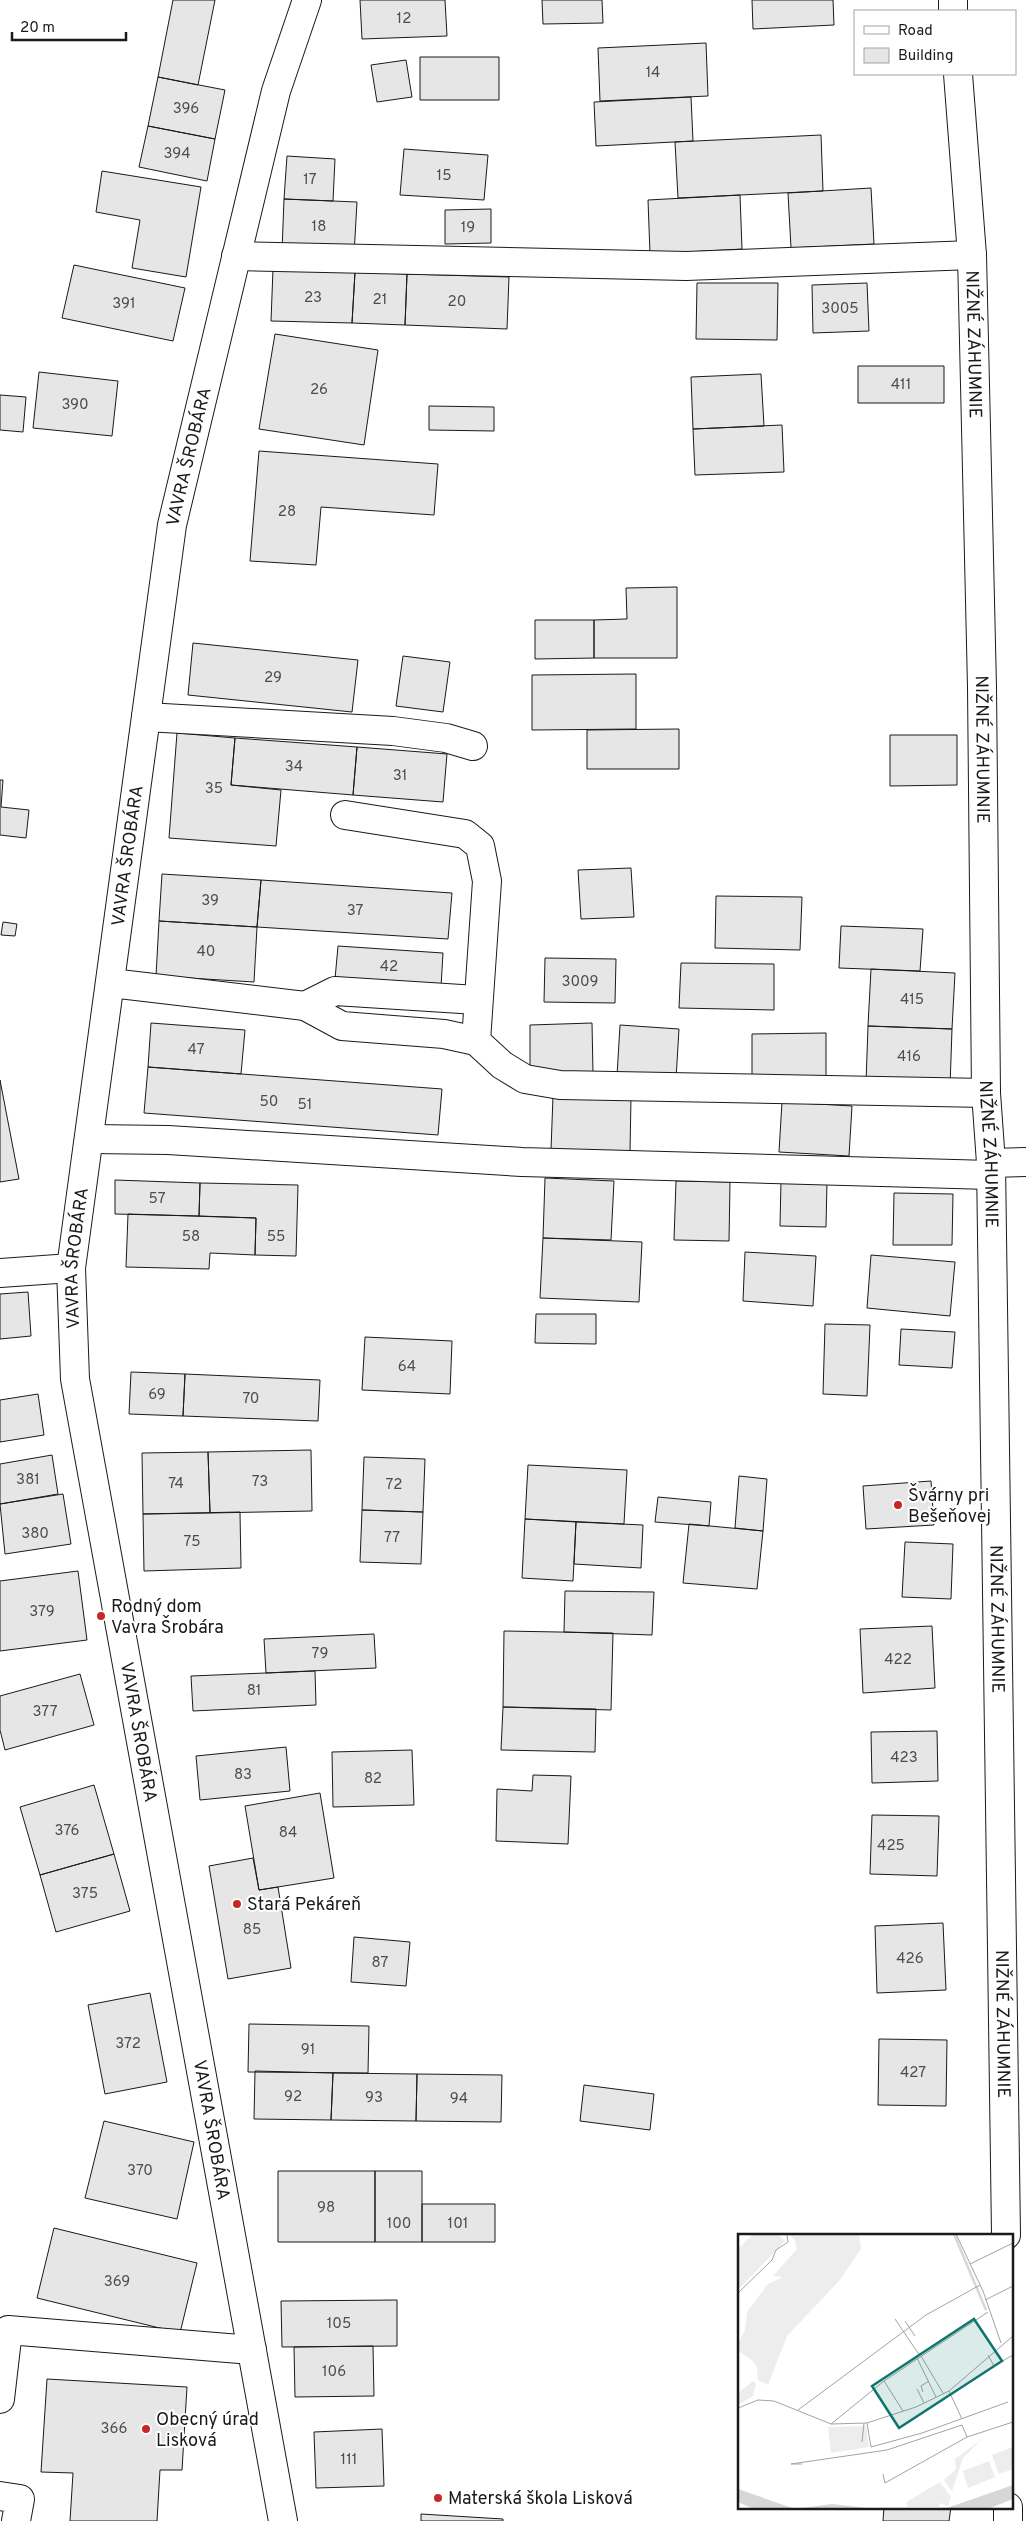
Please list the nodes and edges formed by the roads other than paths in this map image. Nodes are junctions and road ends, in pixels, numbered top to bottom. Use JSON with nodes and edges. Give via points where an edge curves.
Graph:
{"nodes":[{"id":1,"x":307,"y":0,"type":"edge"},
{"id":2,"x":958,"y":75,"type":"edge"},
{"id":3,"x":972,"y":255,"type":"junction"},
{"id":4,"x":236,"y":256,"type":"junction"},
{"id":5,"x":146,"y":717,"type":"junction"},
{"id":6,"x":472,"y":746,"type":"dead end"},
{"id":7,"x":344,"y":814,"type":"dead end"},
{"id":8,"x":111,"y":983,"type":"junction"},
{"id":9,"x":477,"y":1000,"type":"junction"},
{"id":10,"x":304,"y":1006,"type":"junction"},
{"id":11,"x":476,"y":1041,"type":"junction"},
{"id":12,"x":986,"y":1093,"type":"junction"},
{"id":13,"x":90,"y":1139,"type":"junction"},
{"id":14,"x":1026,"y":1162,"type":"edge"},
{"id":15,"x":991,"y":1169,"type":"junction"},
{"id":16,"x":71,"y":1268,"type":"junction"},
{"id":17,"x":0,"y":1273,"type":"edge"},
{"id":18,"x":1006,"y":2234,"type":"edge"},
{"id":19,"x":252,"y":2350,"type":"junction"},
{"id":20,"x":0,"y":2399,"type":"edge"},
{"id":21,"x":0,"y":2496,"type":"edge"},
{"id":22,"x":1008,"y":2508,"type":"edge"},
{"id":23,"x":16,"y":2521,"type":"edge"},
{"id":24,"x":283,"y":2521,"type":"edge"},
{"id":25,"x":1008,"y":2521,"type":"edge"}],
"edges":[{"from":1,"to":4,"type":"street","name":"VAVRA ŠROBÁRA","via":[[276,91]]},
{"from":2,"to":3,"type":"street","name":"NIŽNÉ ZÁHUMNIE"},
{"from":3,"to":4,"type":"street","via":[[686,266]]},
{"from":3,"to":12,"type":"street","name":"NIŽNÉ ZÁHUMNIE","via":[[982,688]]},
{"from":4,"to":5,"type":"street","name":"VAVRA ŠROBÁRA","via":[[172,525]]},
{"from":5,"to":6,"type":"street","via":[[393,731],[446,738]]},
{"from":5,"to":8,"type":"street","name":"VAVRA ŠROBÁRA"},
{"from":7,"to":9,"type":"street","via":[[465,834],[480,846],[487,881]]},
{"from":8,"to":10,"type":"street"},
{"from":8,"to":13,"type":"street","name":"VAVRA ŠROBÁRA"},
{"from":9,"to":10,"type":"street","via":[[335,991]]},
{"from":9,"to":11,"type":"street"},
{"from":10,"to":11,"type":"street","via":[[342,1026],[444,1034]]},
{"from":11,"to":12,"type":"street","via":[[502,1065],[525,1079],[560,1085]]},
{"from":12,"to":15,"type":"street","name":"NIŽNÉ ZÁHUMNIE"},
{"from":13,"to":15,"type":"street","via":[[178,1140],[522,1162]]},
{"from":13,"to":16,"type":"street","name":"VAVRA ŠROBÁRA"},
{"from":14,"to":15,"type":"street"},
{"from":15,"to":18,"type":"street","name":"NIŽNÉ ZÁHUMNIE"},
{"from":16,"to":17,"type":"street"},
{"from":16,"to":19,"type":"street","name":"VAVRA ŠROBÁRA","via":[[75,1379]]},
{"from":19,"to":20,"type":"street","via":[[8,2330]]},
{"from":19,"to":24,"type":"street","name":"VAVRA ŠROBÁRA"},
{"from":21,"to":23,"type":"street","via":[[20,2499]]},
{"from":22,"to":25,"type":"street"}]}
